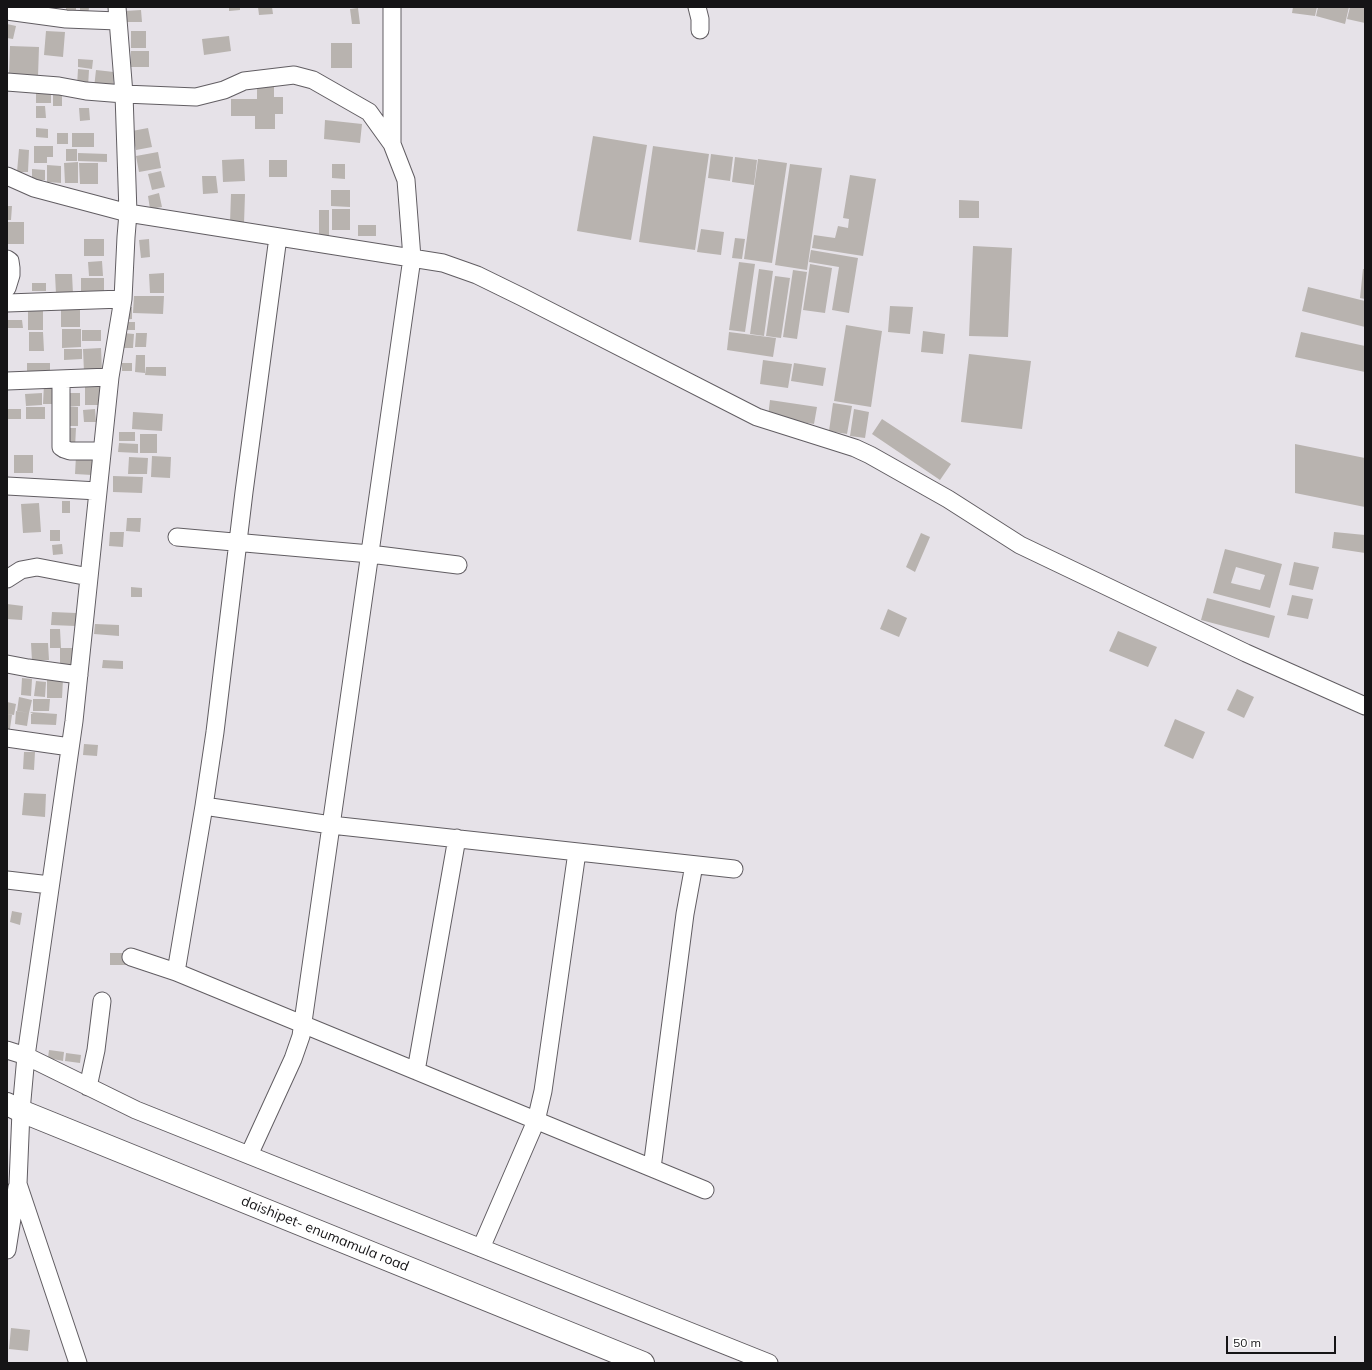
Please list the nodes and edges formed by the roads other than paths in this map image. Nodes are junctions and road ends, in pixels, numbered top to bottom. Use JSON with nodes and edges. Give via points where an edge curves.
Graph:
{"nodes":[{"id":1,"x":392,"y":7,"type":"edge"},
{"id":2,"x":697,"y":7,"type":"edge"},
{"id":3,"x":7,"y":11,"type":"edge"},
{"id":4,"x":118,"y":14,"type":"edge"},
{"id":5,"x":700,"y":30,"type":"dead end"},
{"id":6,"x":7,"y":82,"type":"edge"},
{"id":7,"x":124,"y":94,"type":"junction"},
{"id":8,"x":392,"y":144,"type":"junction"},
{"id":9,"x":7,"y":176,"type":"edge"},
{"id":10,"x":128,"y":213,"type":"junction"},
{"id":11,"x":278,"y":237,"type":"junction"},
{"id":12,"x":412,"y":258,"type":"junction"},
{"id":13,"x":7,"y":259,"type":"edge"},
{"id":14,"x":7,"y":288,"type":"edge"},
{"id":15,"x":123,"y":300,"type":"junction"},
{"id":16,"x":7,"y":303,"type":"edge"},
{"id":17,"x":110,"y":377,"type":"junction"},
{"id":18,"x":62,"y":379,"type":"junction"},
{"id":19,"x":7,"y":381,"type":"edge"},
{"id":20,"x":102,"y":451,"type":"junction"},
{"id":21,"x":7,"y":486,"type":"edge"},
{"id":22,"x":98,"y":491,"type":"junction"},
{"id":23,"x":177,"y":536,"type":"dead end"},
{"id":24,"x":238,"y":542,"type":"junction"},
{"id":25,"x":370,"y":554,"type":"junction"},
{"id":26,"x":458,"y":565,"type":"dead end"},
{"id":27,"x":89,"y":578,"type":"junction"},
{"id":28,"x":7,"y":579,"type":"edge"},
{"id":29,"x":7,"y":664,"type":"edge"},
{"id":30,"x":79,"y":675,"type":"junction"},
{"id":31,"x":1365,"y":706,"type":"edge"},
{"id":32,"x":7,"y":738,"type":"edge"},
{"id":33,"x":70,"y":748,"type":"junction"},
{"id":34,"x":204,"y":806,"type":"junction"},
{"id":35,"x":331,"y":824,"type":"junction"},
{"id":36,"x":456,"y":838,"type":"junction"},
{"id":37,"x":577,"y":852,"type":"junction"},
{"id":38,"x":694,"y":865,"type":"junction"},
{"id":39,"x":734,"y":869,"type":"dead end"},
{"id":40,"x":7,"y":880,"type":"edge"},
{"id":41,"x":50,"y":884,"type":"junction"},
{"id":42,"x":131,"y":957,"type":"dead end"},
{"id":43,"x":176,"y":972,"type":"junction"},
{"id":44,"x":102,"y":1001,"type":"dead end"},
{"id":45,"x":303,"y":1024,"type":"junction"},
{"id":46,"x":7,"y":1050,"type":"edge"},
{"id":47,"x":26,"y":1056,"type":"junction"},
{"id":48,"x":416,"y":1071,"type":"junction"},
{"id":49,"x":88,"y":1087,"type":"junction"},
{"id":50,"x":14,"y":1107,"type":"edge"},
{"id":51,"x":536,"y":1121,"type":"junction"},
{"id":52,"x":249,"y":1156,"type":"junction"},
{"id":53,"x":652,"y":1168,"type":"junction"},
{"id":54,"x":18,"y":1184,"type":"junction"},
{"id":55,"x":705,"y":1190,"type":"dead end"},
{"id":56,"x":482,"y":1248,"type":"junction"},
{"id":57,"x":7,"y":1250,"type":"edge"},
{"id":58,"x":78,"y":1363,"type":"edge"},
{"id":59,"x":642,"y":1363,"type":"edge"},
{"id":60,"x":769,"y":1363,"type":"edge"}],
"edges":[{"from":1,"to":8,"type":"street"},
{"from":2,"to":5,"type":"street"},
{"from":3,"to":4,"type":"street","via":[[66,19]]},
{"from":4,"to":7,"type":"street"},
{"from":6,"to":7,"type":"street"},
{"from":7,"to":8,"type":"street","via":[[196,97],[224,90],[244,81],[294,75],[312,80],[370,112]]},
{"from":7,"to":10,"type":"street"},
{"from":8,"to":12,"type":"street","via":[[406,180]]},
{"from":9,"to":10,"type":"street","via":[[34,188]]},
{"from":10,"to":11,"type":"street"},
{"from":10,"to":15,"type":"street"},
{"from":11,"to":12,"type":"street"},
{"from":11,"to":24,"type":"street"},
{"from":12,"to":25,"type":"street"},
{"from":12,"to":31,"type":"street","via":[[443,263],[477,275],[757,417],[870,455],[948,499],[1020,545],[1246,653]]},
{"from":13,"to":14,"type":"street","via":[[11,268]]},
{"from":15,"to":16,"type":"street"},
{"from":15,"to":17,"type":"street"},
{"from":17,"to":18,"type":"street"},
{"from":17,"to":20,"type":"street"},
{"from":18,"to":19,"type":"street"},
{"from":18,"to":20,"type":"street","via":[[60,446],[70,451]]},
{"from":20,"to":22,"type":"street"},
{"from":21,"to":22,"type":"street"},
{"from":22,"to":27,"type":"street"},
{"from":23,"to":24,"type":"street"},
{"from":24,"to":25,"type":"street"},
{"from":24,"to":34,"type":"street"},
{"from":25,"to":26,"type":"street"},
{"from":25,"to":35,"type":"street"},
{"from":27,"to":28,"type":"street","via":[[37,567],[21,570]]},
{"from":27,"to":30,"type":"street"},
{"from":29,"to":30,"type":"street"},
{"from":30,"to":33,"type":"street"},
{"from":32,"to":33,"type":"street"},
{"from":33,"to":41,"type":"street"},
{"from":34,"to":35,"type":"street"},
{"from":34,"to":43,"type":"street"},
{"from":35,"to":36,"type":"street"},
{"from":35,"to":45,"type":"street"},
{"from":36,"to":37,"type":"street"},
{"from":36,"to":48,"type":"street"},
{"from":37,"to":38,"type":"street"},
{"from":37,"to":51,"type":"street","via":[[543,1091]]},
{"from":38,"to":39,"type":"street"},
{"from":38,"to":53,"type":"street","via":[[685,914]]},
{"from":40,"to":41,"type":"street"},
{"from":41,"to":47,"type":"street"},
{"from":42,"to":43,"type":"street"},
{"from":43,"to":45,"type":"street"},
{"from":44,"to":49,"type":"street"},
{"from":45,"to":48,"type":"street"},
{"from":45,"to":52,"type":"street","via":[[293,1059]]},
{"from":46,"to":47,"type":"street"},
{"from":47,"to":49,"type":"street"},
{"from":47,"to":50,"type":"street"},
{"from":48,"to":51,"type":"street"},
{"from":49,"to":52,"type":"street","via":[[136,1110]]},
{"from":50,"to":54,"type":"street"},
{"from":50,"to":59,"type":"street","name":"daishipet- enumamula road"},
{"from":51,"to":53,"type":"street"},
{"from":51,"to":56,"type":"street"},
{"from":52,"to":56,"type":"street"},
{"from":53,"to":55,"type":"street"},
{"from":54,"to":57,"type":"street"},
{"from":54,"to":58,"type":"street"},
{"from":56,"to":60,"type":"street"}]}
